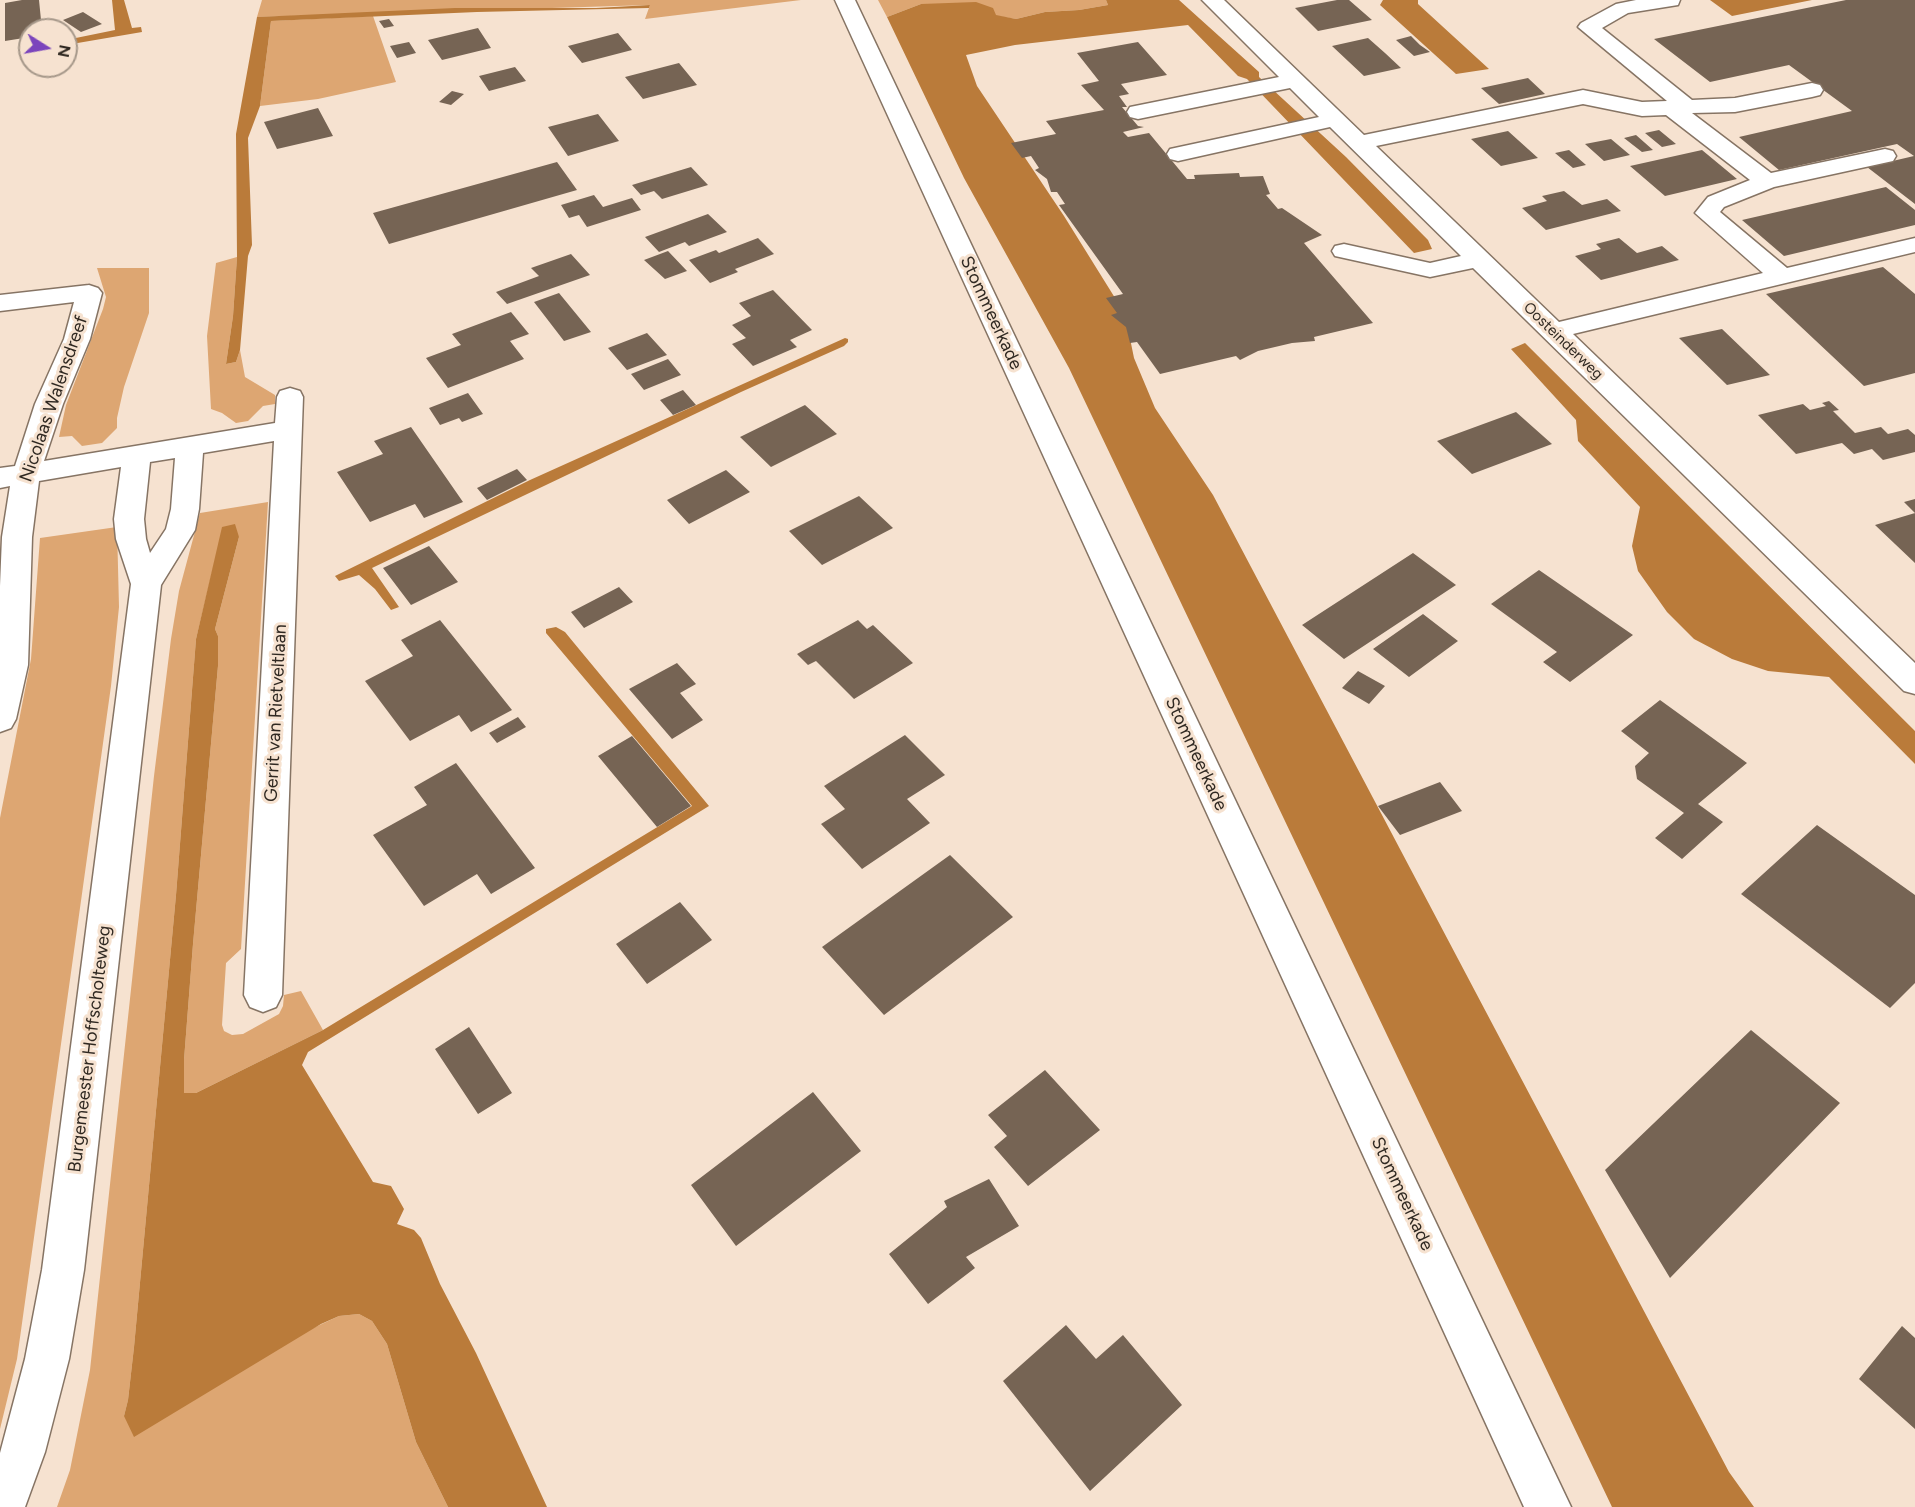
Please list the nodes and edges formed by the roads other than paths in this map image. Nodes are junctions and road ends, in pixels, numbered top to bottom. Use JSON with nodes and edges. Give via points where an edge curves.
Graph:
{"nodes":[{"id":1,"x":845,"y":0,"type":"edge"},
{"id":2,"x":1212,"y":0,"type":"edge"},
{"id":3,"x":1671,"y":1,"type":"edge"},
{"id":4,"x":1294,"y":81,"type":"junction"},
{"id":5,"x":1812,"y":90,"type":"dead end"},
{"id":6,"x":1679,"y":108,"type":"junction"},
{"id":7,"x":1138,"y":112,"type":"dead end"},
{"id":8,"x":1334,"y":120,"type":"junction"},
{"id":9,"x":1358,"y":143,"type":"junction"},
{"id":10,"x":1178,"y":154,"type":"dead end"},
{"id":11,"x":1885,"y":156,"type":"dead end"},
{"id":12,"x":1767,"y":181,"type":"junction"},
{"id":13,"x":1914,"y":245,"type":"edge"},
{"id":14,"x":1344,"y":251,"type":"dead end"},
{"id":15,"x":1478,"y":259,"type":"junction"},
{"id":16,"x":1781,"y":276,"type":"junction"},
{"id":17,"x":0,"y":303,"type":"edge"},
{"id":18,"x":1552,"y":331,"type":"junction"},
{"id":19,"x":290,"y":397,"type":"dead end"},
{"id":20,"x":288,"y":430,"type":"junction"},
{"id":21,"x":190,"y":444,"type":"junction"},
{"id":22,"x":137,"y":454,"type":"junction"},
{"id":23,"x":13,"y":476,"type":"edge"},
{"id":24,"x":146,"y":584,"type":"junction"},
{"id":25,"x":1915,"y":682,"type":"edge"},
{"id":26,"x":0,"y":719,"type":"edge"},
{"id":27,"x":262,"y":995,"type":"dead end"},
{"id":28,"x":2,"y":1507,"type":"edge"},
{"id":29,"x":1548,"y":1507,"type":"edge"}],
"edges":[{"from":1,"to":29,"type":"street","name":"Stommeerkade"},
{"from":2,"to":4,"type":"street","name":"Oosteinderweg"},
{"from":3,"to":6,"type":"street","via":[[1623,8],[1588,27]]},
{"from":4,"to":7,"type":"street"},
{"from":4,"to":8,"type":"street","name":"Oosteinderweg"},
{"from":5,"to":6,"type":"street","via":[[1735,105]]},
{"from":6,"to":9,"type":"street","via":[[1642,110],[1583,97]]},
{"from":6,"to":12,"type":"street"},
{"from":8,"to":9,"type":"street","name":"Oosteinderweg"},
{"from":8,"to":10,"type":"street"},
{"from":9,"to":15,"type":"street","name":"Oosteinderweg"},
{"from":11,"to":12,"type":"street"},
{"from":12,"to":16,"type":"street","via":[[1716,202],[1707,213]]},
{"from":13,"to":16,"type":"street"},
{"from":14,"to":15,"type":"street","via":[[1430,270]]},
{"from":15,"to":18,"type":"street","name":"Oosteinderweg"},
{"from":16,"to":18,"type":"street"},
{"from":17,"to":23,"type":"street","name":"Nicolaas Walensdreef","via":[[89,292],[77,339]]},
{"from":18,"to":25,"type":"street","name":"Oosteinderweg"},
{"from":19,"to":20,"type":"street","name":"Gerrit van Rietveltlaan"},
{"from":20,"to":21,"type":"street"},
{"from":20,"to":27,"type":"street","name":"Gerrit van Rietveltlaan"},
{"from":21,"to":22,"type":"street"},
{"from":21,"to":24,"type":"street","name":"Burgemeester Hoffscholteweg","via":[[180,530]]},
{"from":22,"to":23,"type":"street"},
{"from":22,"to":24,"type":"street","name":"Burgemeester Hoffscholteweg","via":[[129,519],[131,539]]},
{"from":23,"to":26,"type":"street","name":"Nicolaas Walensdreef","via":[[17,537],[12,665]]},
{"from":24,"to":28,"type":"street","name":"Burgemeester Hoffscholteweg","via":[[63,1270],[47,1359],[23,1452]]}]}
